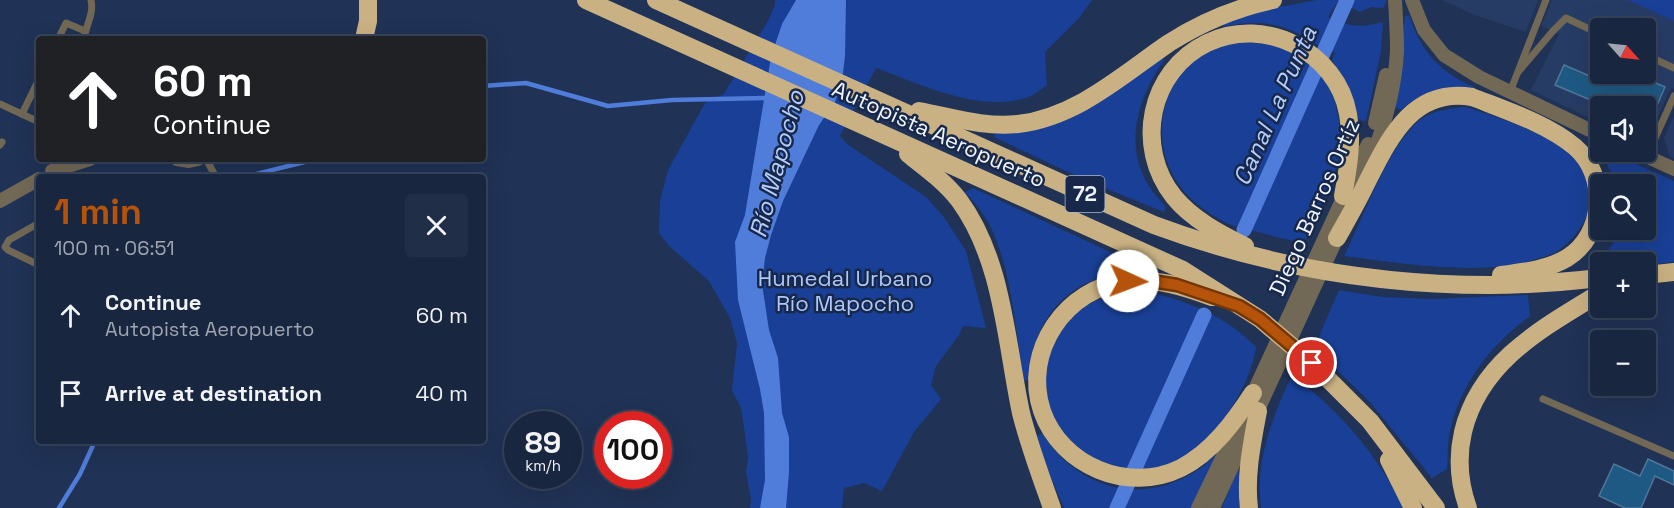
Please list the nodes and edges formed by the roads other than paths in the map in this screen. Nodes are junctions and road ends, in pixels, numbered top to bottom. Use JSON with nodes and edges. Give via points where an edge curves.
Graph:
{"nodes":[{"id":1,"x":91,"y":0,"type":"edge"},
{"id":2,"x":368,"y":0,"type":"edge"},
{"id":3,"x":586,"y":0,"type":"edge"},
{"id":4,"x":656,"y":0,"type":"edge"},
{"id":5,"x":1273,"y":0,"type":"edge"},
{"id":6,"x":1412,"y":0,"type":"edge"},
{"id":7,"x":1546,"y":0,"type":"edge"},
{"id":8,"x":1395,"y":7,"type":"edge"},
{"id":9,"x":1590,"y":29,"type":"edge"},
{"id":10,"x":85,"y":35,"type":"edge"},
{"id":11,"x":60,"y":36,"type":"edge"},
{"id":12,"x":365,"y":36,"type":"edge"},
{"id":13,"x":1656,"y":60,"type":"edge"},
{"id":14,"x":1674,"y":68,"type":"edge"},
{"id":15,"x":1519,"y":71,"type":"junction"},
{"id":16,"x":36,"y":85,"type":"edge"},
{"id":17,"x":1510,"y":92,"type":"junction"},
{"id":18,"x":1674,"y":96,"type":"edge"},
{"id":19,"x":0,"y":104,"type":"edge"},
{"id":20,"x":887,"y":104,"type":"junction"},
{"id":21,"x":22,"y":114,"type":"junction"},
{"id":22,"x":36,"y":121,"type":"edge"},
{"id":23,"x":1656,"y":129,"type":"edge"},
{"id":24,"x":1590,"y":130,"type":"edge"},
{"id":25,"x":888,"y":138,"type":"junction"},
{"id":26,"x":1656,"y":161,"type":"edge"},
{"id":27,"x":64,"y":162,"type":"edge"},
{"id":28,"x":82,"y":162,"type":"edge"},
{"id":29,"x":1674,"y":169,"type":"edge"},
{"id":30,"x":47,"y":174,"type":"edge"},
{"id":31,"x":52,"y":174,"type":"edge"},
{"id":32,"x":36,"y":181,"type":"edge"},
{"id":33,"x":1343,"y":196,"type":"junction"},
{"id":34,"x":0,"y":201,"type":"edge"},
{"id":35,"x":36,"y":225,"type":"edge"},
{"id":36,"x":1337,"y":238,"type":"junction"},
{"id":37,"x":36,"y":264,"type":"edge"},
{"id":38,"x":1290,"y":265,"type":"junction"},
{"id":39,"x":1674,"y":272,"type":"edge"},
{"id":40,"x":1656,"y":274,"type":"edge"},
{"id":41,"x":1590,"y":279,"type":"edge"},
{"id":42,"x":1446,"y":284,"type":"junction"},
{"id":43,"x":1590,"y":299,"type":"edge"},
{"id":44,"x":1239,"y":306,"type":"junction"},
{"id":45,"x":1253,"y":393,"type":"junction"},
{"id":46,"x":1543,"y":399,"type":"dead end"},
{"id":47,"x":1258,"y":411,"type":"junction"},
{"id":48,"x":1370,"y":421,"type":"junction"},
{"id":49,"x":1674,"y":456,"type":"edge"},
{"id":50,"x":1052,"y":508,"type":"edge"},
{"id":51,"x":1198,"y":508,"type":"edge"},
{"id":52,"x":1213,"y":508,"type":"edge"},
{"id":53,"x":1250,"y":508,"type":"edge"},
{"id":54,"x":1413,"y":508,"type":"edge"},
{"id":55,"x":1436,"y":508,"type":"edge"},
{"id":56,"x":1468,"y":508,"type":"edge"}],
"edges":[{"from":1,"to":10,"type":"lane","via":[[93,10]]},
{"from":2,"to":12,"type":"highway"},
{"from":3,"to":25,"type":"highway","name":"Autopista Aeropuerto","number":"72"},
{"from":4,"to":20,"type":"highway","name":"Autopista Aeropuerto","number":"72"},
{"from":5,"to":20,"type":"highway","via":[[1217,16],[1169,43],[1095,94],[1037,122],[984,124]]},
{"from":6,"to":17,"type":"street","via":[[1424,30],[1444,55]]},
{"from":7,"to":15,"type":"lane"},
{"from":8,"to":33,"type":"street","name":"Diego Barros Ortíz","via":[[1388,66],[1374,125]]},
{"from":8,"to":36,"type":"street","name":"Diego Barros Ortíz","via":[[1397,51],[1390,103],[1376,147]]},
{"from":9,"to":15,"type":"lane","via":[[1566,18]]},
{"from":10,"to":11,"type":"lane","via":[[66,23]]},
{"from":13,"to":14,"type":"lane"},
{"from":15,"to":17,"type":"lane"},
{"from":16,"to":21,"type":"lane"},
{"from":17,"to":24,"type":"street"},
{"from":18,"to":23,"type":"lane"},
{"from":19,"to":21,"type":"lane"},
{"from":20,"to":38,"type":"highway","name":"Autopista Aeropuerto","number":"72","via":[[1154,225]]},
{"from":21,"to":22,"type":"lane"},
{"from":25,"to":44,"type":"highway","name":"Autopista Aeropuerto","number":"72","via":[[1183,270]]},
{"from":25,"to":50,"type":"highway","via":[[959,200],[980,238],[997,286],[1028,436]]},
{"from":26,"to":29,"type":"street"},
{"from":27,"to":30,"type":"street"},
{"from":28,"to":31,"type":"street"},
{"from":32,"to":34,"type":"street"},
{"from":33,"to":38,"type":"highway","via":[[1349,158],[1347,109],[1328,70],[1310,53],[1291,42],[1244,34],[1218,38],[1177,65],[1162,87],[1152,115],[1154,158],[1159,171],[1174,196],[1196,217],[1242,245]]},
{"from":33,"to":45,"type":"street","name":"Diego Barros Ortíz"},
{"from":35,"to":37,"type":"lane","via":[[9,240],[5,247]]},
{"from":36,"to":42,"type":"highway","via":[[1397,129],[1434,99],[1472,97],[1553,132],[1583,154],[1595,177],[1599,201],[1593,226],[1579,248],[1549,267]]},
{"from":36,"to":47,"type":"street","name":"Diego Barros Ortíz"},
{"from":38,"to":42,"type":"highway","name":"Autopista Aeropuerto","number":"72"},
{"from":39,"to":40,"type":"highway"},
{"from":41,"to":42,"type":"highway","name":"Autopista Aeropuerto","number":"72"},
{"from":43,"to":56,"type":"highway","via":[[1527,340],[1486,381],[1470,409],[1460,451],[1460,474]]},
{"from":44,"to":45,"type":"highway","via":[[1177,285],[1152,281],[1103,287],[1080,299],[1053,327],[1042,351],[1037,377],[1039,399],[1046,420],[1074,455],[1097,470],[1130,477],[1171,472],[1197,458],[1223,433]]},
{"from":44,"to":48,"type":"highway","name":"Autopista Aeropuerto","number":"72","via":[[1312,363]]},
{"from":45,"to":51,"type":"street","name":"Diego Barros Ortíz"},
{"from":46,"to":49,"type":"lane"},
{"from":47,"to":52,"type":"street","name":"Diego Barros Ortíz"},
{"from":47,"to":53,"type":"highway","via":[[1250,462]]},
{"from":48,"to":54,"type":"highway"},
{"from":48,"to":55,"type":"highway","name":"Autopista Aeropuerto","number":"72"}]}
